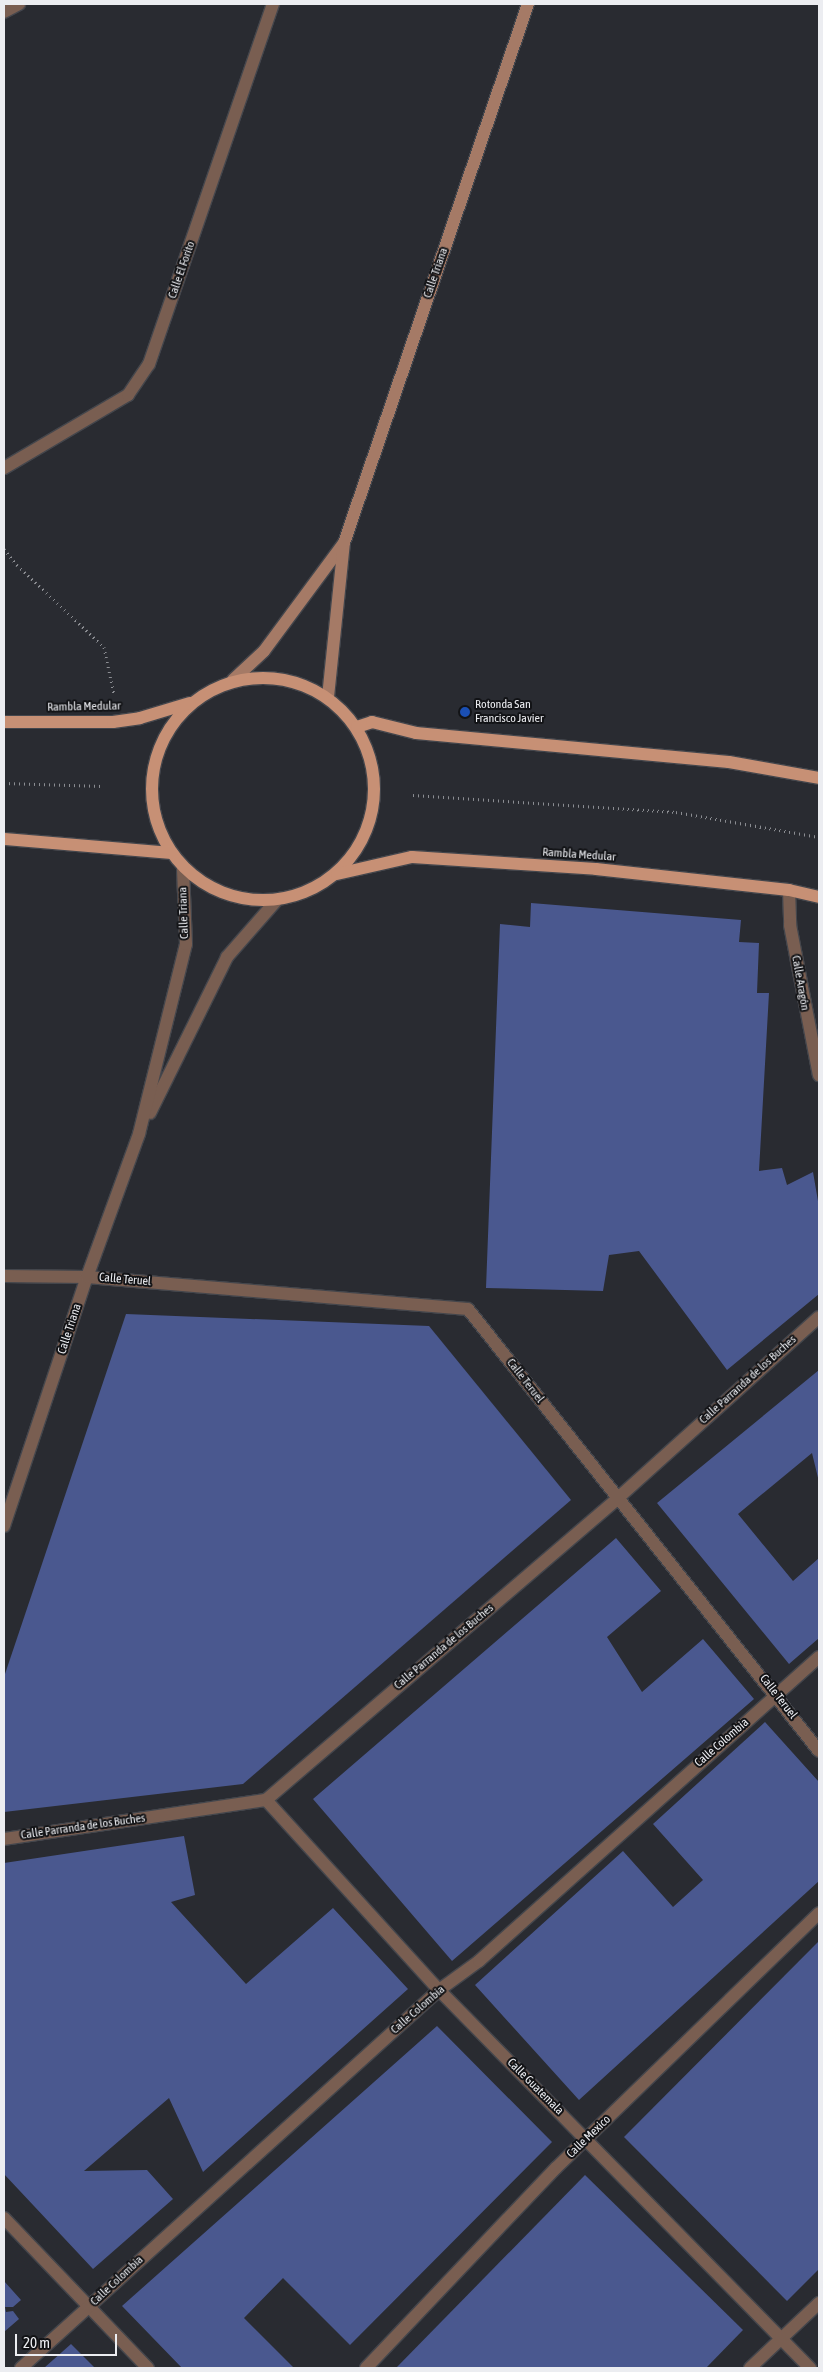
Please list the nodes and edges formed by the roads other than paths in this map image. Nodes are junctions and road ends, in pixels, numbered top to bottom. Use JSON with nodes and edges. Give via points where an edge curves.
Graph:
{"nodes":[{"id":1,"x":19,"y":4,"type":"edge"},
{"id":2,"x":273,"y":4,"type":"edge"},
{"id":3,"x":528,"y":4,"type":"edge"},
{"id":4,"x":4,"y":12,"type":"edge"},
{"id":5,"x":4,"y":468,"type":"edge"},
{"id":6,"x":344,"y":543,"type":"junction"},
{"id":7,"x":233,"y":680,"type":"junction"},
{"id":8,"x":328,"y":697,"type":"junction"},
{"id":9,"x":192,"y":702,"type":"junction"},
{"id":10,"x":4,"y":722,"type":"edge"},
{"id":11,"x":357,"y":727,"type":"junction"},
{"id":12,"x":819,"y":778,"type":"edge"},
{"id":13,"x":4,"y":839,"type":"edge"},
{"id":14,"x":171,"y":853,"type":"junction"},
{"id":15,"x":183,"y":868,"type":"junction"},
{"id":16,"x":337,"y":874,"type":"junction"},
{"id":17,"x":789,"y":890,"type":"junction"},
{"id":18,"x":819,"y":897,"type":"edge"},
{"id":19,"x":276,"y":901,"type":"junction"},
{"id":20,"x":819,"y":1075,"type":"edge"},
{"id":21,"x":140,"y":1134,"type":"junction"},
{"id":22,"x":4,"y":1276,"type":"edge"},
{"id":23,"x":87,"y":1277,"type":"junction"},
{"id":24,"x":819,"y":1317,"type":"edge"},
{"id":25,"x":618,"y":1498,"type":"junction"},
{"id":26,"x":4,"y":1526,"type":"edge"},
{"id":27,"x":819,"y":1657,"type":"edge"},
{"id":28,"x":778,"y":1696,"type":"junction"},
{"id":29,"x":819,"y":1751,"type":"edge"},
{"id":30,"x":266,"y":1800,"type":"junction"},
{"id":31,"x":4,"y":1839,"type":"edge"},
{"id":32,"x":819,"y":1913,"type":"edge"},
{"id":33,"x":439,"y":1990,"type":"junction"},
{"id":34,"x":587,"y":2138,"type":"junction"},
{"id":35,"x":4,"y":2218,"type":"edge"},
{"id":36,"x":819,"y":2303,"type":"edge"},
{"id":37,"x":89,"y":2308,"type":"junction"},
{"id":38,"x":781,"y":2339,"type":"junction"},
{"id":39,"x":21,"y":2368,"type":"edge"},
{"id":40,"x":148,"y":2368,"type":"edge"},
{"id":41,"x":366,"y":2368,"type":"edge"},
{"id":42,"x":750,"y":2368,"type":"edge"},
{"id":43,"x":810,"y":2368,"type":"edge"}],
"edges":[{"from":1,"to":4,"type":"street"},
{"from":2,"to":5,"type":"street","name":"Calle El Forito","via":[[149,364],[128,395]]},
{"from":3,"to":6,"type":"main road","name":"Calle Triana"},
{"from":6,"to":7,"type":"main road","name":"Calle Triana","via":[[264,650]]},
{"from":6,"to":8,"type":"main road","name":"Calle Triana"},
{"from":7,"to":8,"type":"main road","via":[[278,677],[304,684]]},
{"from":7,"to":9,"type":"main road"},
{"from":8,"to":11,"type":"main road"},
{"from":9,"to":10,"type":"main road","name":"Rambla Medular","via":[[140,718],[113,722]]},
{"from":9,"to":14,"type":"main road","via":[[172,723],[157,754],[151,788],[156,822]]},
{"from":11,"to":12,"type":"main road","via":[[372,722],[416,733],[729,762]]},
{"from":11,"to":16,"type":"main road","via":[[373,764],[374,804],[362,842]]},
{"from":13,"to":14,"type":"main road"},
{"from":14,"to":15,"type":"main road"},
{"from":15,"to":19,"type":"main road","via":[[210,888],[242,899]]},
{"from":15,"to":21,"type":"street","name":"Calle Triana","via":[[186,944]]},
{"from":16,"to":17,"type":"main road","name":"Rambla Medular","via":[[412,858],[596,869]]},
{"from":16,"to":19,"type":"main road","via":[[308,892]]},
{"from":17,"to":18,"type":"main road","name":"Rambla Medular"},
{"from":17,"to":20,"type":"street","name":"Calle Aragón","via":[[790,925]]},
{"from":19,"to":21,"type":"street","name":"Calle Triana","via":[[227,958]]},
{"from":21,"to":23,"type":"street","name":"Calle Triana"},
{"from":22,"to":23,"type":"street","name":"Calle Teruel"},
{"from":23,"to":25,"type":"street","name":"Calle Teruel","via":[[468,1309]]},
{"from":23,"to":26,"type":"street","name":"Calle Triana"},
{"from":24,"to":25,"type":"street","name":"Calle Parranda de los Buches"},
{"from":25,"to":28,"type":"street","name":"Calle Teruel"},
{"from":25,"to":30,"type":"street","name":"Calle Parranda de los Buches"},
{"from":27,"to":28,"type":"street","name":"Calle Colombia"},
{"from":28,"to":29,"type":"street","name":"Calle Teruel"},
{"from":28,"to":33,"type":"street","name":"Calle Colombia","via":[[479,1961]]},
{"from":30,"to":31,"type":"street","name":"Calle Parranda de los Buches"},
{"from":30,"to":33,"type":"street","name":"Calle Guatemala"},
{"from":32,"to":34,"type":"street","name":"Calle Mexico"},
{"from":33,"to":34,"type":"street","name":"Calle Guatemala"},
{"from":33,"to":37,"type":"street","name":"Calle Colombia"},
{"from":34,"to":38,"type":"street","name":"Calle Guatemala"},
{"from":34,"to":41,"type":"street","name":"Calle Mexico"},
{"from":35,"to":37,"type":"street"},
{"from":36,"to":38,"type":"street"},
{"from":37,"to":39,"type":"street","name":"Calle Colombia"},
{"from":37,"to":40,"type":"street"},
{"from":38,"to":42,"type":"street"},
{"from":38,"to":43,"type":"street","name":"Calle Guatemala"}]}
